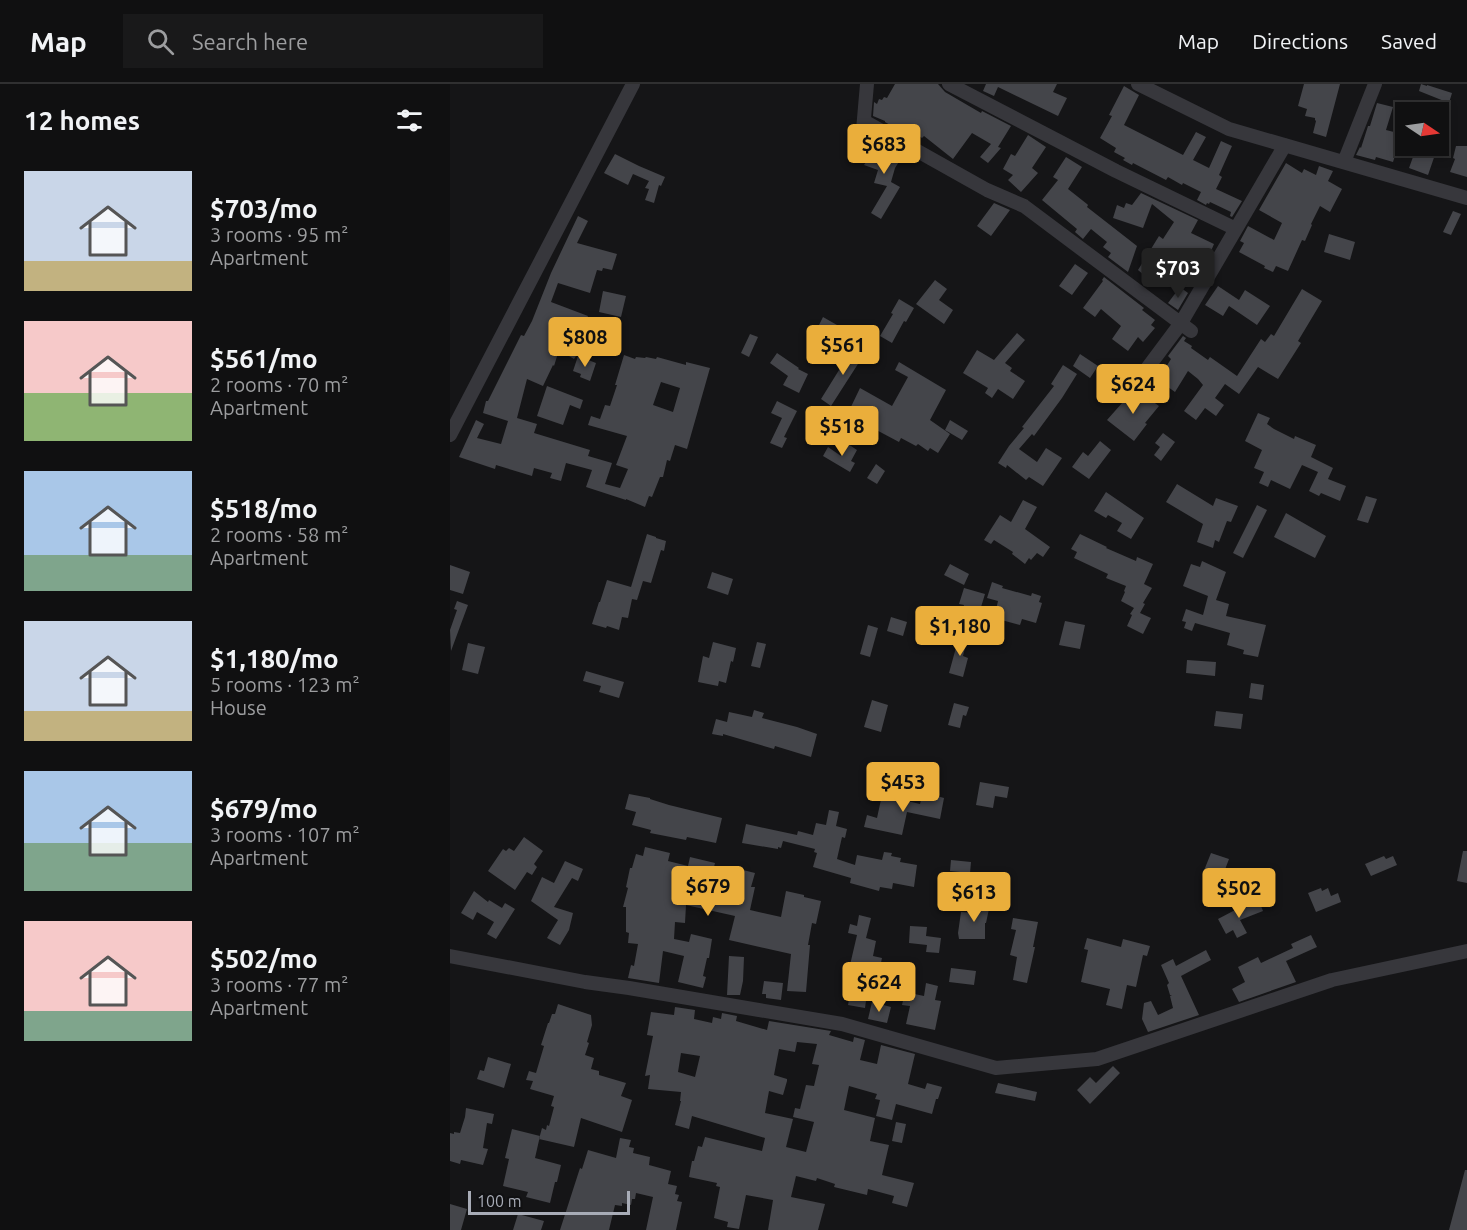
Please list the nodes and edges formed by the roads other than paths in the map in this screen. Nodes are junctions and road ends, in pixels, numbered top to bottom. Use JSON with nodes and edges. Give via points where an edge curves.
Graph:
{"nodes":[{"id":1,"x":633,"y":84,"type":"edge"},
{"id":2,"x":867,"y":84,"type":"edge"},
{"id":3,"x":949,"y":84,"type":"edge"},
{"id":4,"x":1138,"y":84,"type":"edge"},
{"id":5,"x":1375,"y":84,"type":"edge"},
{"id":6,"x":1285,"y":145,"type":"junction"},
{"id":7,"x":1344,"y":162,"type":"junction"},
{"id":8,"x":1467,"y":198,"type":"edge"},
{"id":9,"x":1236,"y":230,"type":"junction"},
{"id":10,"x":1186,"y":327,"type":"junction"},
{"id":11,"x":1134,"y":386,"type":"dead end"},
{"id":12,"x":450,"y":435,"type":"edge"},
{"id":13,"x":1467,"y":951,"type":"edge"},
{"id":14,"x":450,"y":956,"type":"edge"}],
"edges":[{"from":1,"to":12,"type":"street"},
{"from":2,"to":10,"type":"street","via":[[864,126],[1024,206]]},
{"from":3,"to":9,"type":"street"},
{"from":4,"to":6,"type":"street","via":[[1229,129]]},
{"from":5,"to":7,"type":"street"},
{"from":6,"to":7,"type":"street"},
{"from":6,"to":9,"type":"street"},
{"from":7,"to":8,"type":"street"},
{"from":9,"to":10,"type":"street"},
{"from":10,"to":11,"type":"street"},
{"from":13,"to":14,"type":"street","via":[[1332,980],[1097,1059],[996,1068],[842,1024]]}]}
